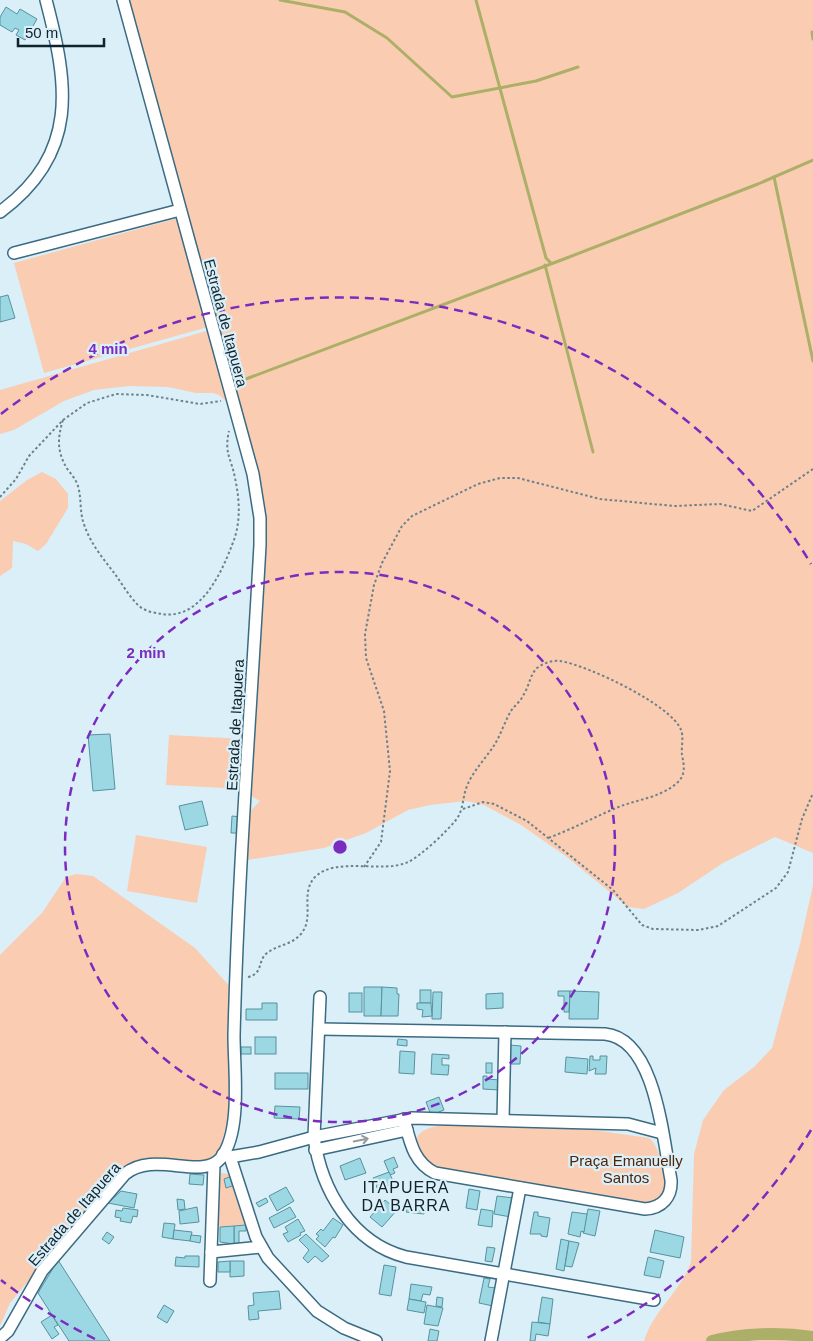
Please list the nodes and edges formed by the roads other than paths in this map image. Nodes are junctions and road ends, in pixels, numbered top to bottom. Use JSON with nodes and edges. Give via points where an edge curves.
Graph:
{"nodes":[{"id":1,"x":46,"y":0,"type":"edge"},
{"id":2,"x":123,"y":0,"type":"edge"},
{"id":3,"x":180,"y":210,"type":"junction"},
{"id":4,"x":0,"y":212,"type":"edge"},
{"id":5,"x":14,"y":253,"type":"dead end"},
{"id":6,"x":320,"y":997,"type":"dead end"},
{"id":7,"x":319,"y":1029,"type":"junction"},
{"id":8,"x":505,"y":1032,"type":"junction"},
{"id":9,"x":404,"y":1119,"type":"junction"},
{"id":10,"x":503,"y":1120,"type":"junction"},
{"id":11,"x":407,"y":1130,"type":"junction"},
{"id":12,"x":662,"y":1133,"type":"junction"},
{"id":13,"x":314,"y":1137,"type":"junction"},
{"id":14,"x":315,"y":1150,"type":"junction"},
{"id":15,"x":227,"y":1155,"type":"junction"},
{"id":16,"x":214,"y":1164,"type":"junction"},
{"id":17,"x":520,"y":1188,"type":"junction"},
{"id":18,"x":261,"y":1247,"type":"junction"},
{"id":19,"x":211,"y":1252,"type":"junction"},
{"id":20,"x":504,"y":1274,"type":"junction"},
{"id":21,"x":210,"y":1281,"type":"dead end"},
{"id":22,"x":654,"y":1300,"type":"dead end"},
{"id":23,"x":0,"y":1338,"type":"edge"},
{"id":24,"x":376,"y":1341,"type":"edge"},
{"id":25,"x":491,"y":1341,"type":"edge"}],
"edges":[{"from":1,"to":4,"type":"street","via":[[62,70],[60,124],[54,146],[30,187]]},
{"from":2,"to":3,"type":"street","name":"Estrada de Itapuera"},
{"from":3,"to":5,"type":"street"},
{"from":3,"to":15,"type":"street","name":"Estrada de Itapuera","via":[[253,474],[260,527],[236,978],[234,1113]]},
{"from":6,"to":7,"type":"street"},
{"from":7,"to":8,"type":"street"},
{"from":7,"to":13,"type":"street"},
{"from":8,"to":10,"type":"street"},
{"from":8,"to":12,"type":"street","via":[[620,1037],[630,1045],[648,1072]]},
{"from":9,"to":10,"type":"street"},
{"from":9,"to":11,"type":"street"},
{"from":9,"to":13,"type":"street"},
{"from":10,"to":12,"type":"street","via":[[628,1124]]},
{"from":14,"to":11,"type":"street","one_way":true},
{"from":11,"to":17,"type":"street","via":[[418,1160],[435,1173]]},
{"from":12,"to":17,"type":"street","via":[[671,1186],[668,1197],[655,1208]]},
{"from":13,"to":14,"type":"street"},
{"from":13,"to":15,"type":"street","via":[[274,1149]]},
{"from":14,"to":20,"type":"street","via":[[325,1180],[344,1216],[369,1241],[406,1257]]},
{"from":15,"to":16,"type":"street","name":"Estrada de Itapuera"},
{"from":15,"to":18,"type":"street"},
{"from":16,"to":19,"type":"street"},
{"from":16,"to":23,"type":"street","name":"Estrada de Itapuera","via":[[201,1167],[145,1163],[125,1174],[42,1271],[8,1331]]},
{"from":17,"to":20,"type":"street"},
{"from":18,"to":19,"type":"street"},
{"from":18,"to":24,"type":"street","via":[[317,1311],[344,1328]]},
{"from":19,"to":21,"type":"street"},
{"from":20,"to":22,"type":"street"},
{"from":20,"to":25,"type":"street"}]}
